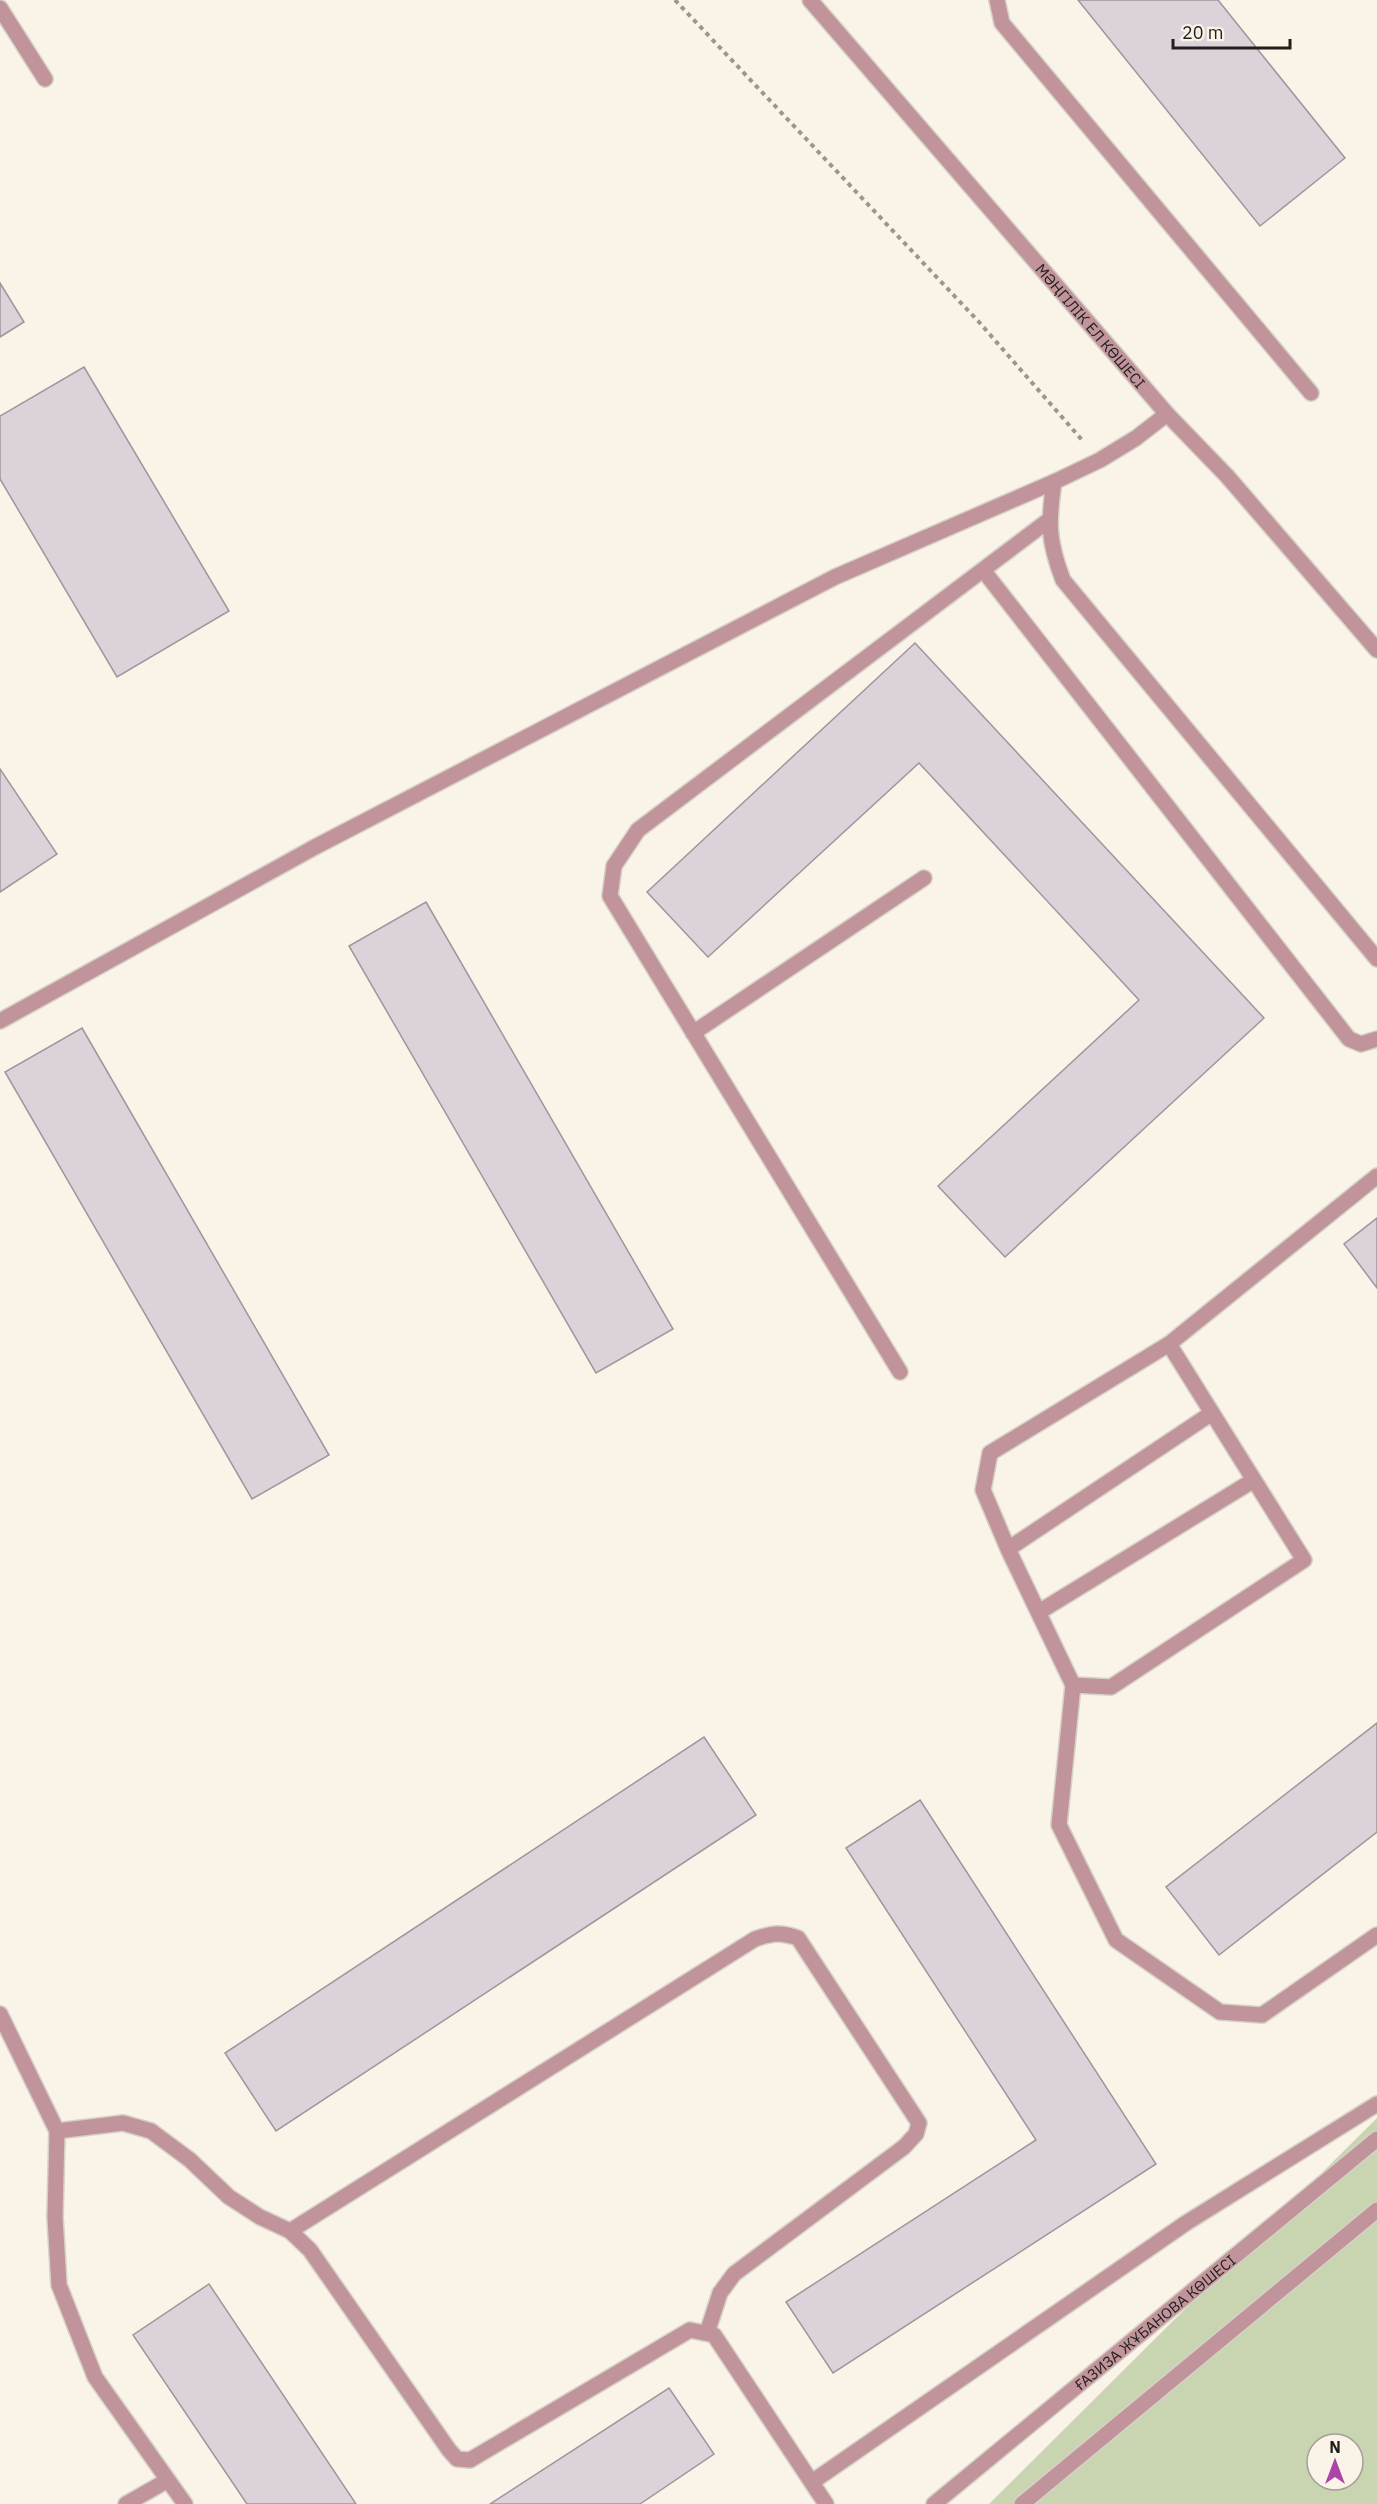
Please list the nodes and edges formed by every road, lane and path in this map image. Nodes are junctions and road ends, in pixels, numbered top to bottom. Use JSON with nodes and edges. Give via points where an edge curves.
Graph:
{"nodes":[{"id":1,"x":675,"y":0,"type":"edge"},
{"id":2,"x":810,"y":0,"type":"edge"},
{"id":3,"x":997,"y":0,"type":"edge"},
{"id":4,"x":0,"y":8,"type":"edge"},
{"id":5,"x":45,"y":79,"type":"dead end"},
{"id":6,"x":1311,"y":393,"type":"dead end"},
{"id":7,"x":1167,"y":414,"type":"junction"},
{"id":8,"x":1100,"y":460,"type":"junction"},
{"id":9,"x":1054,"y":482,"type":"junction"},
{"id":10,"x":1049,"y":520,"type":"junction"},
{"id":11,"x":983,"y":570,"type":"junction"},
{"id":12,"x":1377,"y":650,"type":"edge"},
{"id":13,"x":924,"y":878,"type":"dead end"},
{"id":14,"x":1377,"y":958,"type":"edge"},
{"id":15,"x":0,"y":1021,"type":"edge"},
{"id":16,"x":693,"y":1033,"type":"junction"},
{"id":17,"x":1377,"y":1039,"type":"edge"},
{"id":18,"x":1377,"y":1176,"type":"edge"},
{"id":19,"x":1169,"y":1344,"type":"junction"},
{"id":20,"x":900,"y":1372,"type":"dead end"},
{"id":21,"x":1212,"y":1413,"type":"junction"},
{"id":22,"x":1254,"y":1480,"type":"junction"},
{"id":23,"x":1008,"y":1549,"type":"junction"},
{"id":24,"x":1039,"y":1612,"type":"junction"},
{"id":25,"x":1073,"y":1685,"type":"junction"},
{"id":26,"x":1377,"y":1935,"type":"edge"},
{"id":27,"x":0,"y":2014,"type":"edge"},
{"id":28,"x":1377,"y":2104,"type":"edge"},
{"id":29,"x":57,"y":2131,"type":"junction"},
{"id":30,"x":1377,"y":2139,"type":"edge"},
{"id":31,"x":1377,"y":2210,"type":"edge"},
{"id":32,"x":290,"y":2231,"type":"junction"},
{"id":33,"x":707,"y":2333,"type":"junction"},
{"id":34,"x":168,"y":2480,"type":"junction"},
{"id":35,"x":812,"y":2482,"type":"junction"},
{"id":36,"x":126,"y":2504,"type":"edge"},
{"id":37,"x":185,"y":2504,"type":"edge"},
{"id":38,"x":826,"y":2504,"type":"edge"},
{"id":39,"x":934,"y":2504,"type":"edge"},
{"id":40,"x":1022,"y":2504,"type":"edge"}],
"edges":[{"from":1,"to":8,"type":"path","via":[[979,322]]},
{"from":2,"to":7,"type":"street","name":"МӘҢГІЛІК ЕЛ КӨШЕСІ"},
{"from":3,"to":6,"type":"street","via":[[1002,23]]},
{"from":4,"to":5,"type":"street"},
{"from":7,"to":8,"type":"street"},
{"from":7,"to":12,"type":"street","name":"МӘҢГІЛІК ЕЛ КӨШЕСІ","via":[[1227,476]]},
{"from":8,"to":9,"type":"street"},
{"from":9,"to":10,"type":"street"},
{"from":9,"to":15,"type":"street","via":[[824,582],[315,847]]},
{"from":10,"to":11,"type":"street"},
{"from":10,"to":14,"type":"street","via":[[1054,557],[1063,580]]},
{"from":11,"to":16,"type":"street","via":[[638,830],[614,866],[610,896]]},
{"from":11,"to":17,"type":"street","via":[[1348,1039],[1361,1044]]},
{"from":13,"to":16,"type":"street"},
{"from":16,"to":20,"type":"street"},
{"from":18,"to":19,"type":"street"},
{"from":19,"to":21,"type":"street"},
{"from":19,"to":23,"type":"street","via":[[990,1453],[983,1490]]},
{"from":21,"to":22,"type":"street"},
{"from":21,"to":23,"type":"street"},
{"from":22,"to":24,"type":"street"},
{"from":22,"to":25,"type":"street","via":[[1304,1560],[1111,1687]]},
{"from":23,"to":24,"type":"street"},
{"from":24,"to":25,"type":"street"},
{"from":25,"to":26,"type":"street","via":[[1059,1825],[1116,1940],[1220,2012],[1262,2015]]},
{"from":27,"to":29,"type":"street"},
{"from":28,"to":35,"type":"street","via":[[1186,2223]]},
{"from":29,"to":32,"type":"street","via":[[123,2123],[151,2131],[190,2160],[229,2197]]},
{"from":29,"to":34,"type":"street","via":[[55,2217],[59,2285],[95,2377]]},
{"from":30,"to":39,"type":"street","name":"ҒАЗИЗА ЖҰБАНОВА КӨШЕСІ"},
{"from":31,"to":40,"type":"street"},
{"from":32,"to":33,"type":"street","via":[[310,2250],[457,2459],[470,2460],[690,2330]]},
{"from":32,"to":33,"type":"street","via":[[755,1939],[783,1932],[798,1938],[919,2123],[916,2134],[904,2147],[734,2274],[720,2293]]},
{"from":33,"to":35,"type":"street","via":[[714,2335]]},
{"from":34,"to":36,"type":"street"},
{"from":34,"to":37,"type":"street"},
{"from":35,"to":38,"type":"street"}]}
